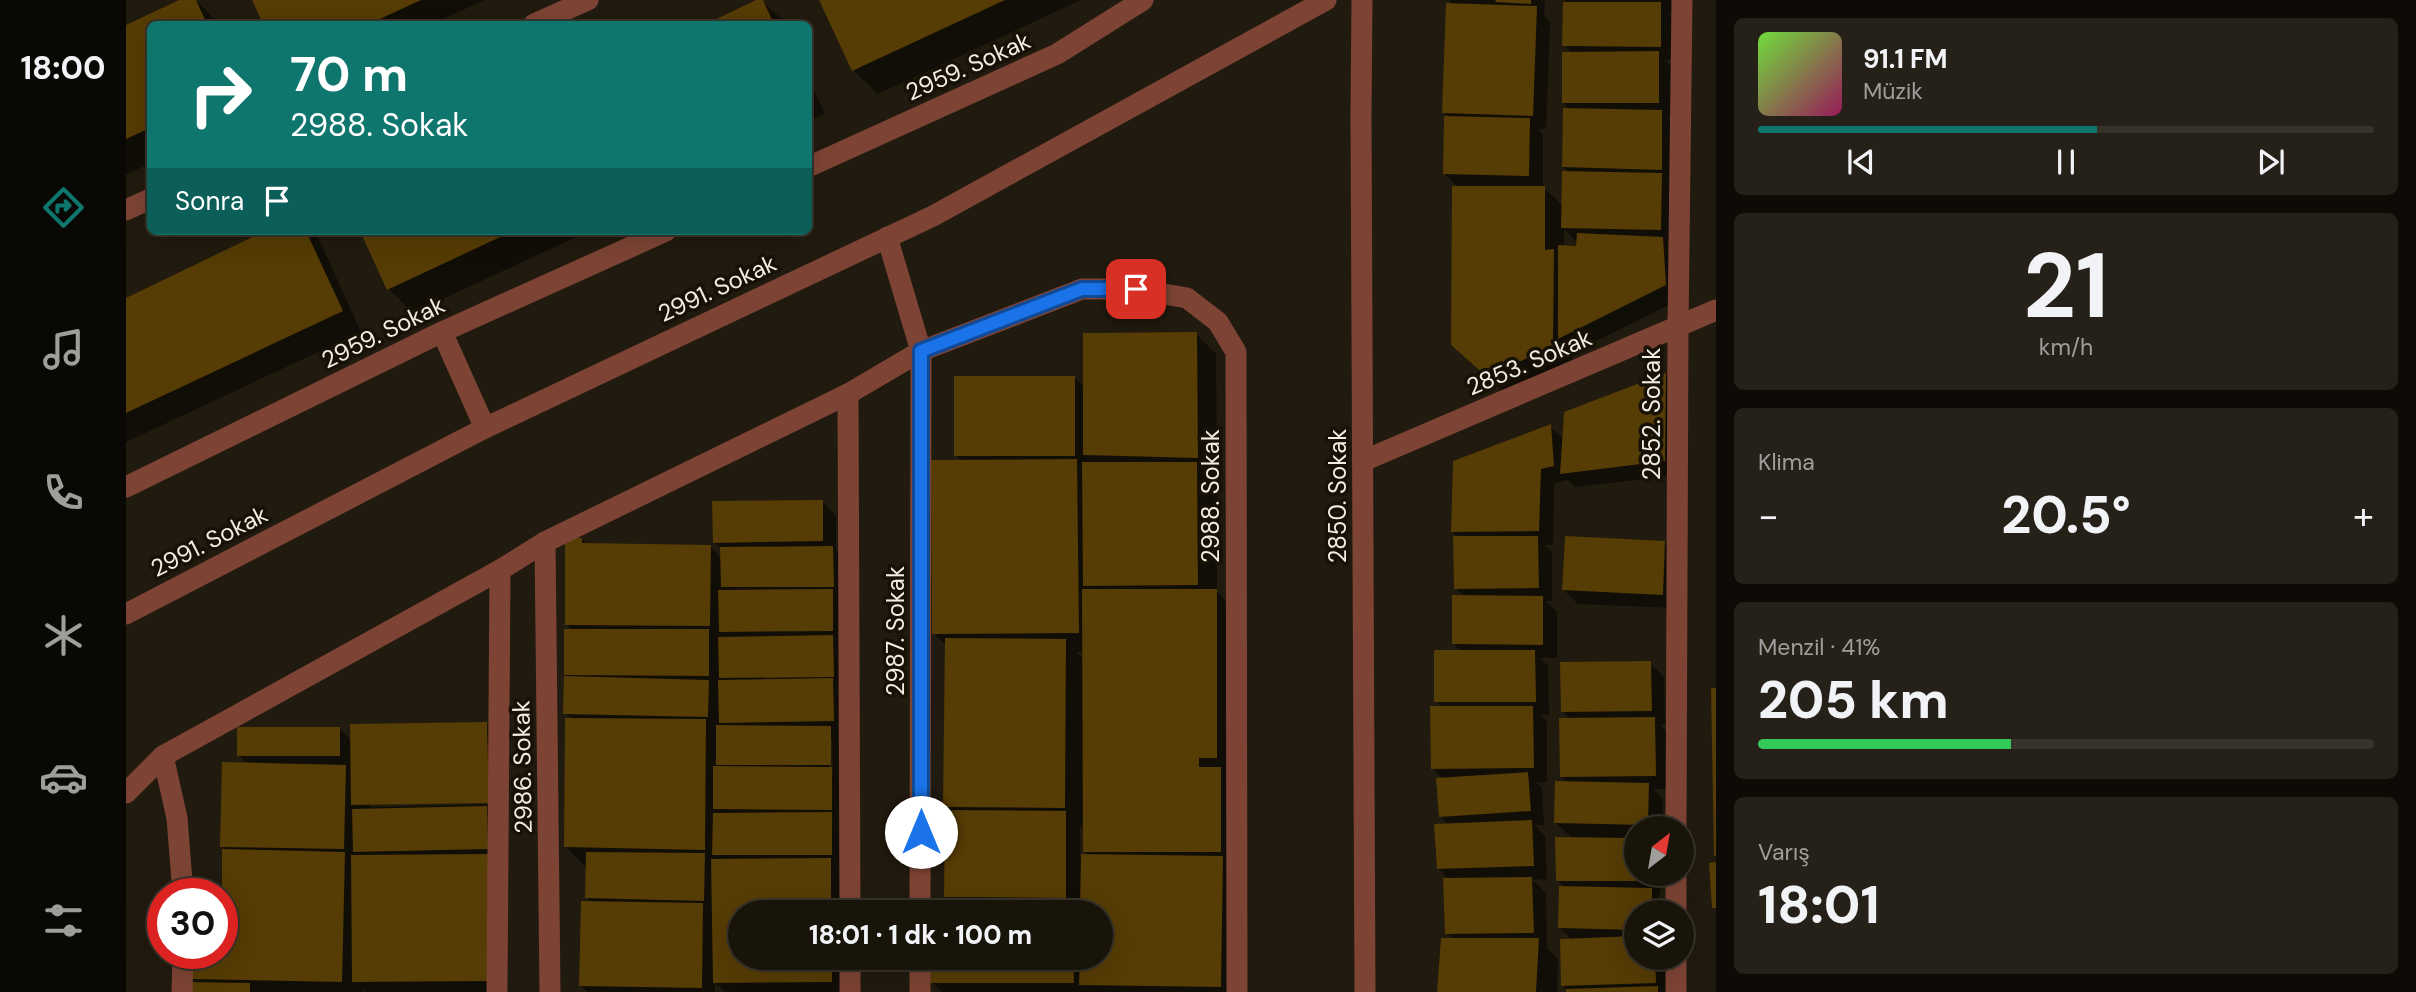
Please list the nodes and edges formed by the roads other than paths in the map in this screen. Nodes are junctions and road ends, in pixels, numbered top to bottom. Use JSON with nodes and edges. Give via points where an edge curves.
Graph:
{"nodes":[{"id":1,"x":588,"y":0,"type":"edge"},
{"id":2,"x":1143,"y":0,"type":"edge"},
{"id":3,"x":1326,"y":0,"type":"edge"},
{"id":4,"x":1362,"y":0,"type":"edge"},
{"id":5,"x":1682,"y":0,"type":"edge"},
{"id":6,"x":541,"y":21,"type":"edge"},
{"id":7,"x":812,"y":165,"type":"edge"},
{"id":8,"x":147,"y":200,"type":"edge"},
{"id":9,"x":126,"y":210,"type":"edge"},
{"id":10,"x":657,"y":235,"type":"edge"},
{"id":11,"x":887,"y":237,"type":"junction"},
{"id":12,"x":1716,"y":310,"type":"edge"},
{"id":13,"x":1678,"y":327,"type":"junction"},
{"id":14,"x":442,"y":332,"type":"junction"},
{"id":15,"x":921,"y":351,"type":"junction"},
{"id":16,"x":848,"y":394,"type":"junction"},
{"id":17,"x":485,"y":428,"type":"junction"},
{"id":18,"x":1363,"y":461,"type":"junction"},
{"id":19,"x":126,"y":487,"type":"edge"},
{"id":20,"x":545,"y":542,"type":"junction"},
{"id":21,"x":500,"y":570,"type":"junction"},
{"id":22,"x":126,"y":614,"type":"edge"},
{"id":23,"x":163,"y":756,"type":"junction"},
{"id":24,"x":126,"y":793,"type":"edge"},
{"id":25,"x":1676,"y":816,"type":"edge"},
{"id":26,"x":182,"y":878,"type":"edge"},
{"id":27,"x":850,"y":900,"type":"edge"},
{"id":28,"x":920,"y":900,"type":"edge"},
{"id":29,"x":183,"y":969,"type":"edge"},
{"id":30,"x":850,"y":970,"type":"edge"},
{"id":31,"x":920,"y":970,"type":"edge"},
{"id":32,"x":1676,"y":970,"type":"edge"},
{"id":33,"x":182,"y":992,"type":"edge"},
{"id":34,"x":497,"y":992,"type":"edge"},
{"id":35,"x":550,"y":992,"type":"edge"},
{"id":36,"x":850,"y":992,"type":"edge"},
{"id":37,"x":920,"y":992,"type":"edge"},
{"id":38,"x":1237,"y":992,"type":"edge"},
{"id":39,"x":1365,"y":992,"type":"edge"},
{"id":40,"x":1676,"y":992,"type":"edge"}],
"edges":[{"from":1,"to":6,"type":"street"},
{"from":2,"to":7,"type":"street","name":"2959. Sokak","via":[[1056,54]]},
{"from":3,"to":11,"type":"street","name":"2991. Sokak"},
{"from":4,"to":18,"type":"street","name":"2850. Sokak"},
{"from":5,"to":13,"type":"street","name":"2852. Sokak"},
{"from":8,"to":9,"type":"street"},
{"from":10,"to":14,"type":"street","name":"2959. Sokak"},
{"from":11,"to":15,"type":"street","name":"2987. Sokak"},
{"from":11,"to":17,"type":"street","name":"2991. Sokak"},
{"from":12,"to":13,"type":"street","name":"2853. Sokak"},
{"from":13,"to":18,"type":"street","name":"2853. Sokak"},
{"from":13,"to":25,"type":"street","name":"2852. Sokak"},
{"from":14,"to":17,"type":"street"},
{"from":14,"to":19,"type":"street","name":"2959. Sokak"},
{"from":15,"to":16,"type":"street","name":"2988. Sokak"},
{"from":15,"to":28,"type":"street","name":"2987. Sokak"},
{"from":15,"to":38,"type":"street","name":"2988. Sokak","via":[[1082,289],[1136,289],[1187,298],[1218,322],[1236,352]]},
{"from":16,"to":20,"type":"street","name":"2988. Sokak"},
{"from":16,"to":27,"type":"street","name":"2987. Sokak"},
{"from":17,"to":22,"type":"street","name":"2991. Sokak"},
{"from":18,"to":39,"type":"street","name":"2850. Sokak"},
{"from":20,"to":21,"type":"street","name":"2988. Sokak"},
{"from":20,"to":35,"type":"street","name":"2986. Sokak"},
{"from":21,"to":23,"type":"street","name":"2988. Sokak"},
{"from":21,"to":34,"type":"street","name":"2986. Sokak"},
{"from":23,"to":24,"type":"street","name":"2988. Sokak"},
{"from":23,"to":26,"type":"street","via":[[177,818]]},
{"from":29,"to":33,"type":"street"},
{"from":30,"to":36,"type":"street"},
{"from":31,"to":37,"type":"street"},
{"from":32,"to":40,"type":"street"}]}
